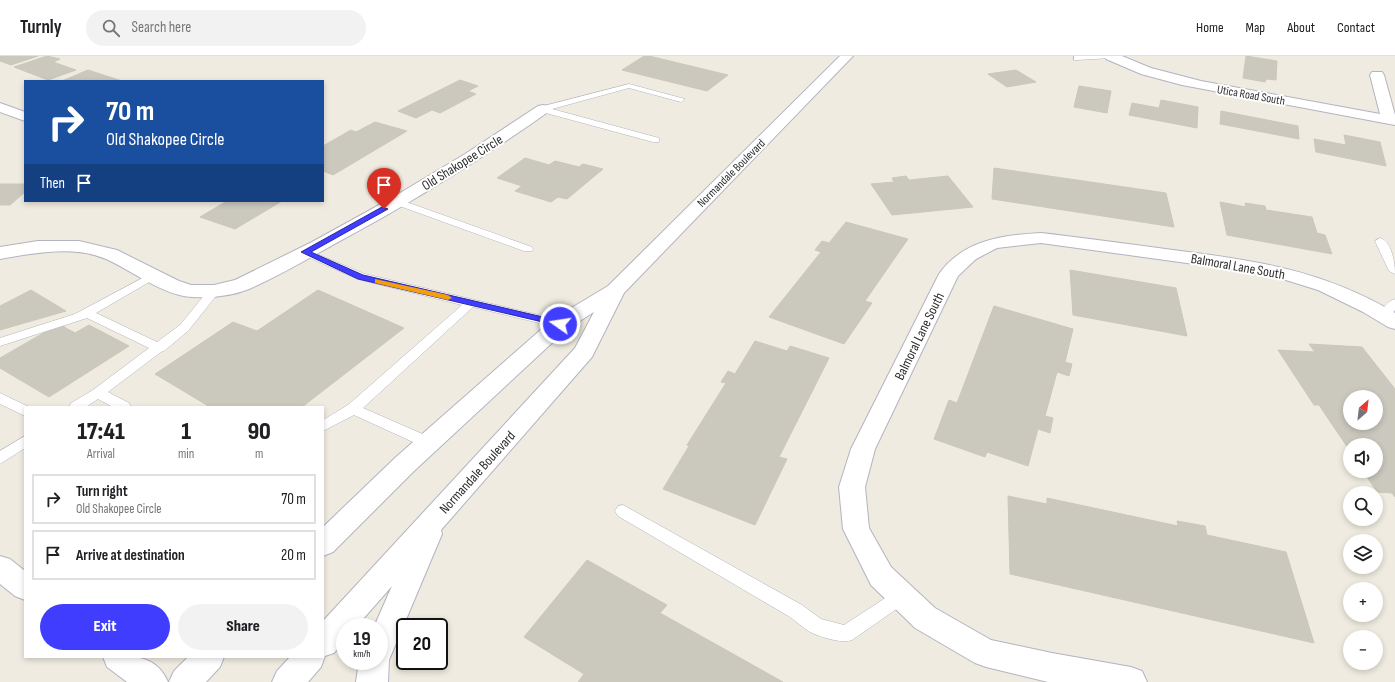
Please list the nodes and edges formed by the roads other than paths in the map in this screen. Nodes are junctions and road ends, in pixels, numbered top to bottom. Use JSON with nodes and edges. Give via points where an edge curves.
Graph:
{"nodes":[{"id":1,"x":847,"y":56,"type":"edge"},
{"id":2,"x":1111,"y":56,"type":"edge"},
{"id":3,"x":1077,"y":58,"type":"dead end"},
{"id":4,"x":1377,"y":75,"type":"dead end"},
{"id":5,"x":681,"y":99,"type":"dead end"},
{"id":6,"x":0,"y":107,"type":"edge"},
{"id":7,"x":543,"y":110,"type":"junction"},
{"id":8,"x":24,"y":117,"type":"edge"},
{"id":9,"x":1392,"y":121,"type":"edge"},
{"id":10,"x":656,"y":140,"type":"dead end"},
{"id":11,"x":398,"y":202,"type":"junction"},
{"id":12,"x":1380,"y":242,"type":"dead end"},
{"id":13,"x":528,"y":249,"type":"dead end"},
{"id":14,"x":305,"y":252,"type":"junction"},
{"id":15,"x":0,"y":253,"type":"edge"},
{"id":16,"x":1395,"y":271,"type":"edge"},
{"id":17,"x":152,"y":276,"type":"junction"},
{"id":18,"x":615,"y":290,"type":"junction"},
{"id":19,"x":214,"y":291,"type":"junction"},
{"id":20,"x":471,"y":303,"type":"junction"},
{"id":21,"x":87,"y":313,"type":"junction"},
{"id":22,"x":1391,"y":313,"type":"edge"},
{"id":23,"x":560,"y":324,"type":"junction"},
{"id":24,"x":0,"y":342,"type":"edge"},
{"id":25,"x":160,"y":348,"type":"junction"},
{"id":26,"x":98,"y":393,"type":"junction"},
{"id":27,"x":0,"y":398,"type":"edge"},
{"id":28,"x":78,"y":406,"type":"edge"},
{"id":29,"x":122,"y":406,"type":"edge"},
{"id":30,"x":24,"y":410,"type":"edge"},
{"id":31,"x":353,"y":410,"type":"junction"},
{"id":32,"x":324,"y":425,"type":"edge"},
{"id":33,"x":24,"y":442,"type":"edge"},
{"id":34,"x":429,"y":443,"type":"junction"},
{"id":35,"x":0,"y":458,"type":"edge"},
{"id":36,"x":623,"y":511,"type":"dead end"},
{"id":37,"x":436,"y":518,"type":"junction"},
{"id":38,"x":332,"y":530,"type":"edge"},
{"id":39,"x":324,"y":542,"type":"edge"},
{"id":40,"x":902,"y":596,"type":"junction"},
{"id":41,"x":388,"y":628,"type":"edge"},
{"id":42,"x":324,"y":642,"type":"edge"},
{"id":43,"x":119,"y":658,"type":"edge"},
{"id":44,"x":208,"y":658,"type":"edge"},
{"id":45,"x":309,"y":658,"type":"edge"},
{"id":46,"x":373,"y":670,"type":"edge"},
{"id":47,"x":152,"y":682,"type":"edge"},
{"id":48,"x":185,"y":682,"type":"edge"},
{"id":49,"x":288,"y":682,"type":"edge"},
{"id":50,"x":372,"y":682,"type":"edge"},
{"id":51,"x":1131,"y":682,"type":"edge"}],
"edges":[{"from":1,"to":18,"type":"street","name":"Normandale Boulevard"},
{"from":2,"to":3,"type":"lane"},
{"from":2,"to":9,"type":"street","name":"Utica Road South","via":[[1133,67],[1185,82]]},
{"from":4,"to":9,"type":"street"},
{"from":5,"to":7,"type":"lane","via":[[629,86]]},
{"from":6,"to":8,"type":"street"},
{"from":7,"to":10,"type":"lane"},
{"from":7,"to":11,"type":"street","name":"Old Shakopee Circle"},
{"from":11,"to":13,"type":"lane"},
{"from":11,"to":14,"type":"street","name":"Old Shakopee Circle"},
{"from":12,"to":16,"type":"lane"},
{"from":14,"to":19,"type":"street","name":"Old Shakopee Circle","via":[[242,285]]},
{"from":14,"to":20,"type":"lane","via":[[361,277]]},
{"from":15,"to":17,"type":"street","name":"Old Shakopee Circle","via":[[38,247],[79,247],[110,254]]},
{"from":17,"to":19,"type":"street","name":"Old Shakopee Circle","via":[[190,291]]},
{"from":17,"to":21,"type":"lane"},
{"from":18,"to":23,"type":"street","name":"Normandale Boulevard"},
{"from":18,"to":37,"type":"street","name":"Normandale Boulevard","via":[[584,352]]},
{"from":19,"to":25,"type":"lane","via":[[184,328]]},
{"from":20,"to":23,"type":"lane"},
{"from":20,"to":31,"type":"lane"},
{"from":21,"to":24,"type":"lane"},
{"from":21,"to":25,"type":"lane"},
{"from":22,"to":40,"type":"street","name":"Balmoral Lane South","via":[[1325,286],[1280,272],[1238,264],[1042,238],[1011,239],[982,246],[963,258],[949,274],[863,449],[852,487],[856,529],[881,576]]},
{"from":23,"to":34,"type":"street","name":"Normandale Boulevard"},
{"from":25,"to":26,"type":"lane"},
{"from":26,"to":28,"type":"lane"},
{"from":26,"to":29,"type":"lane"},
{"from":27,"to":30,"type":"lane"},
{"from":31,"to":32,"type":"lane"},
{"from":31,"to":34,"type":"lane"},
{"from":33,"to":35,"type":"lane"},
{"from":34,"to":38,"type":"street","name":"Normandale Boulevard"},
{"from":36,"to":40,"type":"lane","via":[[796,611],[816,626],[846,634]]},
{"from":37,"to":41,"type":"street"},
{"from":37,"to":42,"type":"street","name":"Normandale Boulevard"},
{"from":38,"to":39,"type":"street","name":"Normandale Boulevard"},
{"from":40,"to":51,"type":"street","name":"Balmoral Lane South","via":[[925,618],[986,652],[1052,668]]},
{"from":43,"to":47,"type":"street"},
{"from":44,"to":48,"type":"street"},
{"from":45,"to":49,"type":"street"},
{"from":46,"to":50,"type":"street"}]}
